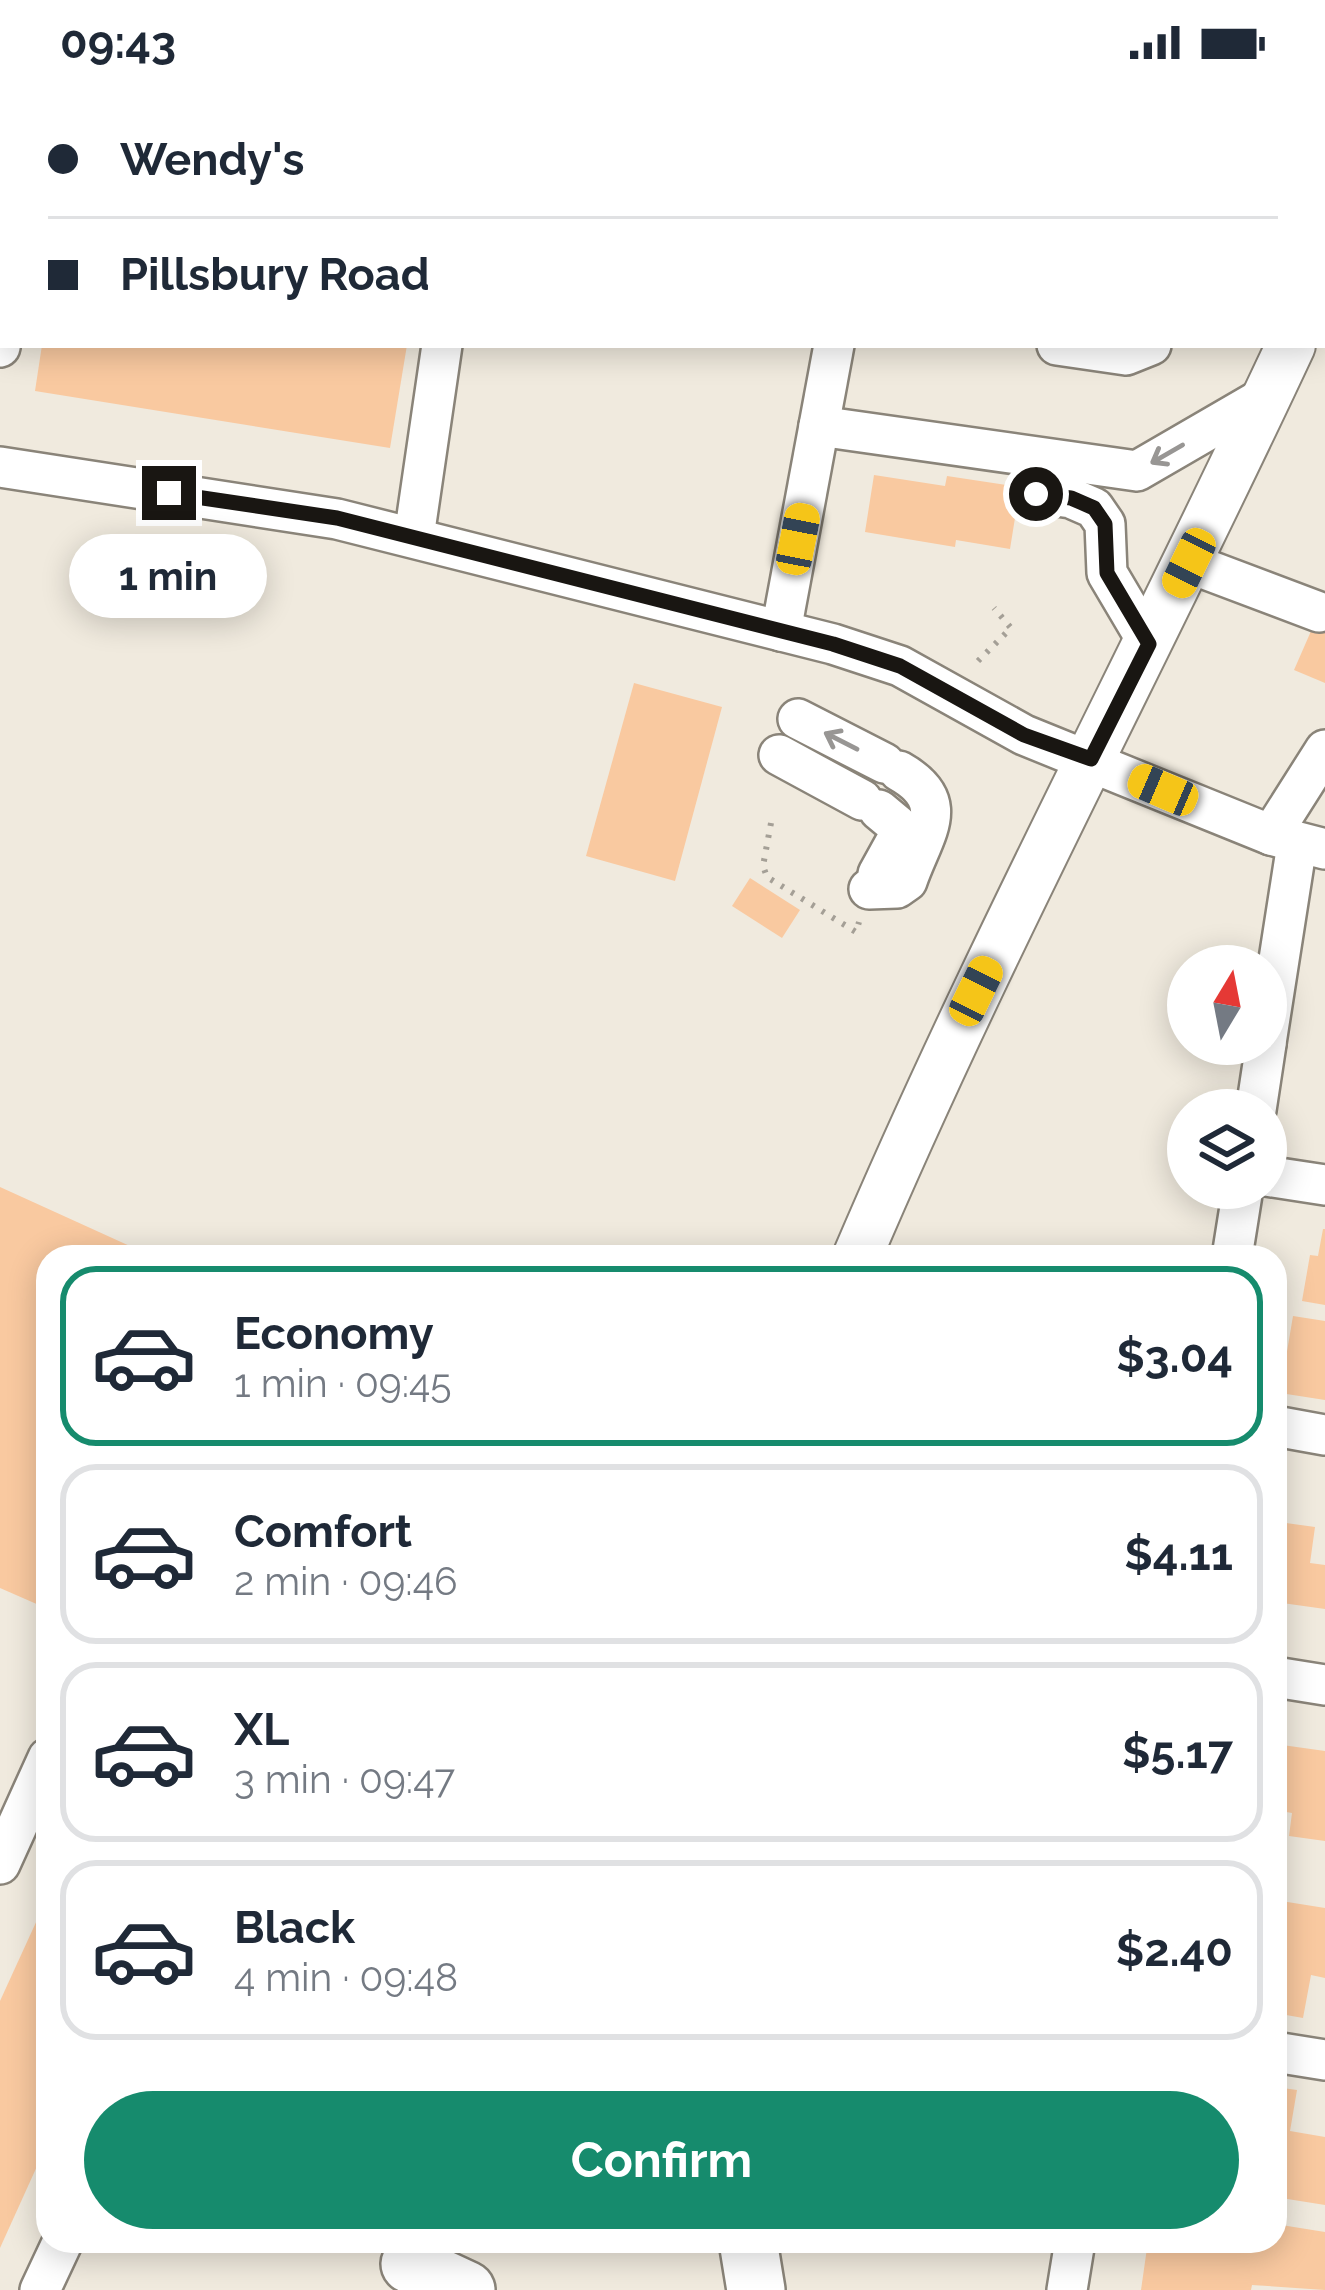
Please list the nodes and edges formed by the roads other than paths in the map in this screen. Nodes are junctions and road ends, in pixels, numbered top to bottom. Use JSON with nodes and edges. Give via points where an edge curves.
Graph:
{"nodes":[{"id":1,"x":442,"y":348,"type":"edge"},
{"id":2,"x":833,"y":348,"type":"edge"},
{"id":3,"x":1106,"y":348,"type":"edge"},
{"id":4,"x":1290,"y":348,"type":"edge"},
{"id":5,"x":1139,"y":350,"type":"edge"},
{"id":6,"x":1268,"y":395,"type":"junction"},
{"id":7,"x":819,"y":426,"type":"junction"},
{"id":8,"x":0,"y":467,"type":"edge"},
{"id":9,"x":1036,"y":494,"type":"dead end"},
{"id":10,"x":414,"y":537,"type":"junction"},
{"id":11,"x":1189,"y":563,"type":"junction"},
{"id":12,"x":1319,"y":612,"type":"dead end"},
{"id":13,"x":781,"y":631,"type":"junction"},
{"id":14,"x":1149,"y":644,"type":"junction"},
{"id":15,"x":798,"y":718,"type":"dead end"},
{"id":16,"x":1325,"y":750,"type":"edge"},
{"id":17,"x":779,"y":755,"type":"dead end"},
{"id":18,"x":1091,"y":759,"type":"junction"},
{"id":19,"x":1298,"y":842,"type":"edge"},
{"id":20,"x":1282,"y":945,"type":"edge"},
{"id":21,"x":1287,"y":1179,"type":"edge"},
{"id":22,"x":1325,"y":1185,"type":"edge"},
{"id":23,"x":1240,"y":1209,"type":"edge"},
{"id":24,"x":862,"y":1245,"type":"edge"},
{"id":25,"x":1234,"y":1245,"type":"edge"},
{"id":26,"x":1287,"y":1428,"type":"edge"},
{"id":27,"x":1325,"y":1435,"type":"edge"},
{"id":28,"x":1287,"y":1679,"type":"edge"},
{"id":29,"x":1325,"y":1685,"type":"edge"},
{"id":30,"x":36,"y":1784,"type":"edge"},
{"id":31,"x":0,"y":1864,"type":"edge"},
{"id":32,"x":1287,"y":2053,"type":"edge"},
{"id":33,"x":1325,"y":2060,"type":"edge"},
{"id":34,"x":57,"y":2253,"type":"edge"},
{"id":35,"x":750,"y":2253,"type":"edge"},
{"id":36,"x":1073,"y":2253,"type":"edge"},
{"id":37,"x":410,"y":2265,"type":"edge"},
{"id":38,"x":40,"y":2290,"type":"edge"},
{"id":39,"x":466,"y":2290,"type":"edge"},
{"id":40,"x":756,"y":2290,"type":"edge"},
{"id":41,"x":1066,"y":2290,"type":"edge"}],
"edges":[{"from":1,"to":10,"type":"street"},
{"from":2,"to":7,"type":"street"},
{"from":3,"to":5,"type":"street"},
{"from":4,"to":6,"type":"main road"},
{"from":6,"to":7,"type":"street","one_way":true,"via":[[1137,471]]},
{"from":6,"to":11,"type":"main road"},
{"from":7,"to":13,"type":"street"},
{"from":8,"to":10,"type":"street"},
{"from":9,"to":14,"type":"street","via":[[1094,508],[1105,524],[1107,573]]},
{"from":10,"to":13,"type":"street"},
{"from":11,"to":12,"type":"street"},
{"from":11,"to":14,"type":"main road"},
{"from":13,"to":18,"type":"street","via":[[900,666],[1024,735]]},
{"from":14,"to":18,"type":"main road"},
{"from":17,"to":15,"type":"street","one_way":true,"via":[[898,825],[869,889],[907,881],[933,807],[929,794]]},
{"from":16,"to":19,"type":"street"},
{"from":18,"to":19,"type":"street"},
{"from":18,"to":24,"type":"main road"},
{"from":19,"to":20,"type":"street"},
{"from":21,"to":22,"type":"street"},
{"from":23,"to":25,"type":"street"},
{"from":26,"to":27,"type":"street"},
{"from":28,"to":29,"type":"street"},
{"from":30,"to":31,"type":"street"},
{"from":32,"to":33,"type":"street"},
{"from":34,"to":38,"type":"street"},
{"from":35,"to":40,"type":"highway"},
{"from":36,"to":41,"type":"street"},
{"from":37,"to":39,"type":"highway"}]}
